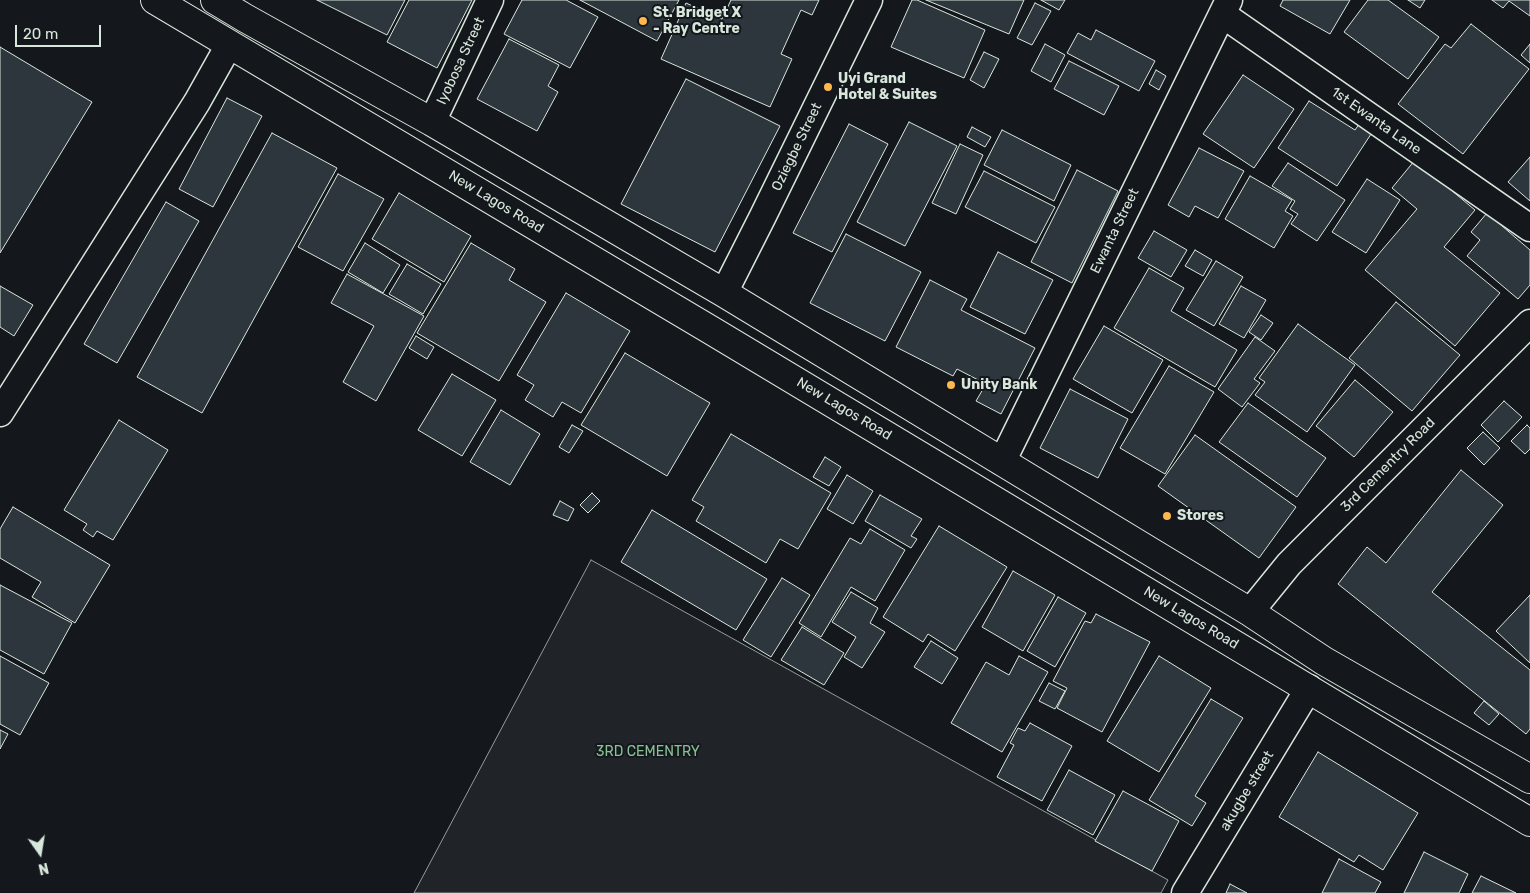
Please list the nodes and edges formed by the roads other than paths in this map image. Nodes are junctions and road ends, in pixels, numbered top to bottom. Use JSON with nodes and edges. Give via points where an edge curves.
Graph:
{"nodes":[{"id":1,"x":155,"y":0,"type":"edge"},
{"id":2,"x":215,"y":0,"type":"edge"},
{"id":3,"x":490,"y":0,"type":"edge"},
{"id":4,"x":869,"y":0,"type":"edge"},
{"id":5,"x":1225,"y":7,"type":"edge"},
{"id":6,"x":229,"y":45,"type":"junction"},
{"id":7,"x":432,"y":122,"type":"junction"},
{"id":8,"x":1530,"y":228,"type":"edge"},
{"id":9,"x":724,"y":292,"type":"junction"},
{"id":10,"x":1530,"y":323,"type":"edge"},
{"id":11,"x":0,"y":413,"type":"edge"},
{"id":12,"x":1002,"y":462,"type":"junction"},
{"id":13,"x":1250,"y":612,"type":"junction"},
{"id":14,"x":1309,"y":688,"type":"junction"},
{"id":15,"x":1530,"y":779,"type":"edge"},
{"id":16,"x":1530,"y":822,"type":"edge"},
{"id":17,"x":1185,"y":893,"type":"edge"}],
"edges":[{"from":1,"to":6,"type":"main road","name":"New Lagos Road"},
{"from":2,"to":7,"type":"main road"},
{"from":3,"to":7,"type":"street","name":"Iyobosa Street"},
{"from":4,"to":9,"type":"street","name":"Oziegbe Street"},
{"from":5,"to":8,"type":"street","name":"1st Ewanta Lane"},
{"from":5,"to":12,"type":"street","name":"Ewanta Street"},
{"from":6,"to":11,"type":"street","via":[[197,102]]},
{"from":6,"to":14,"type":"main road","name":"New Lagos Road"},
{"from":7,"to":9,"type":"main road"},
{"from":9,"to":12,"type":"main road"},
{"from":10,"to":13,"type":"street","name":"3rd Cementry Road","via":[[1289,564]]},
{"from":12,"to":13,"type":"main road"},
{"from":13,"to":15,"type":"main road","via":[[1324,661]]},
{"from":14,"to":16,"type":"main road","name":"New Lagos Road"},
{"from":14,"to":17,"type":"street","name":"akugbe street"}]}
